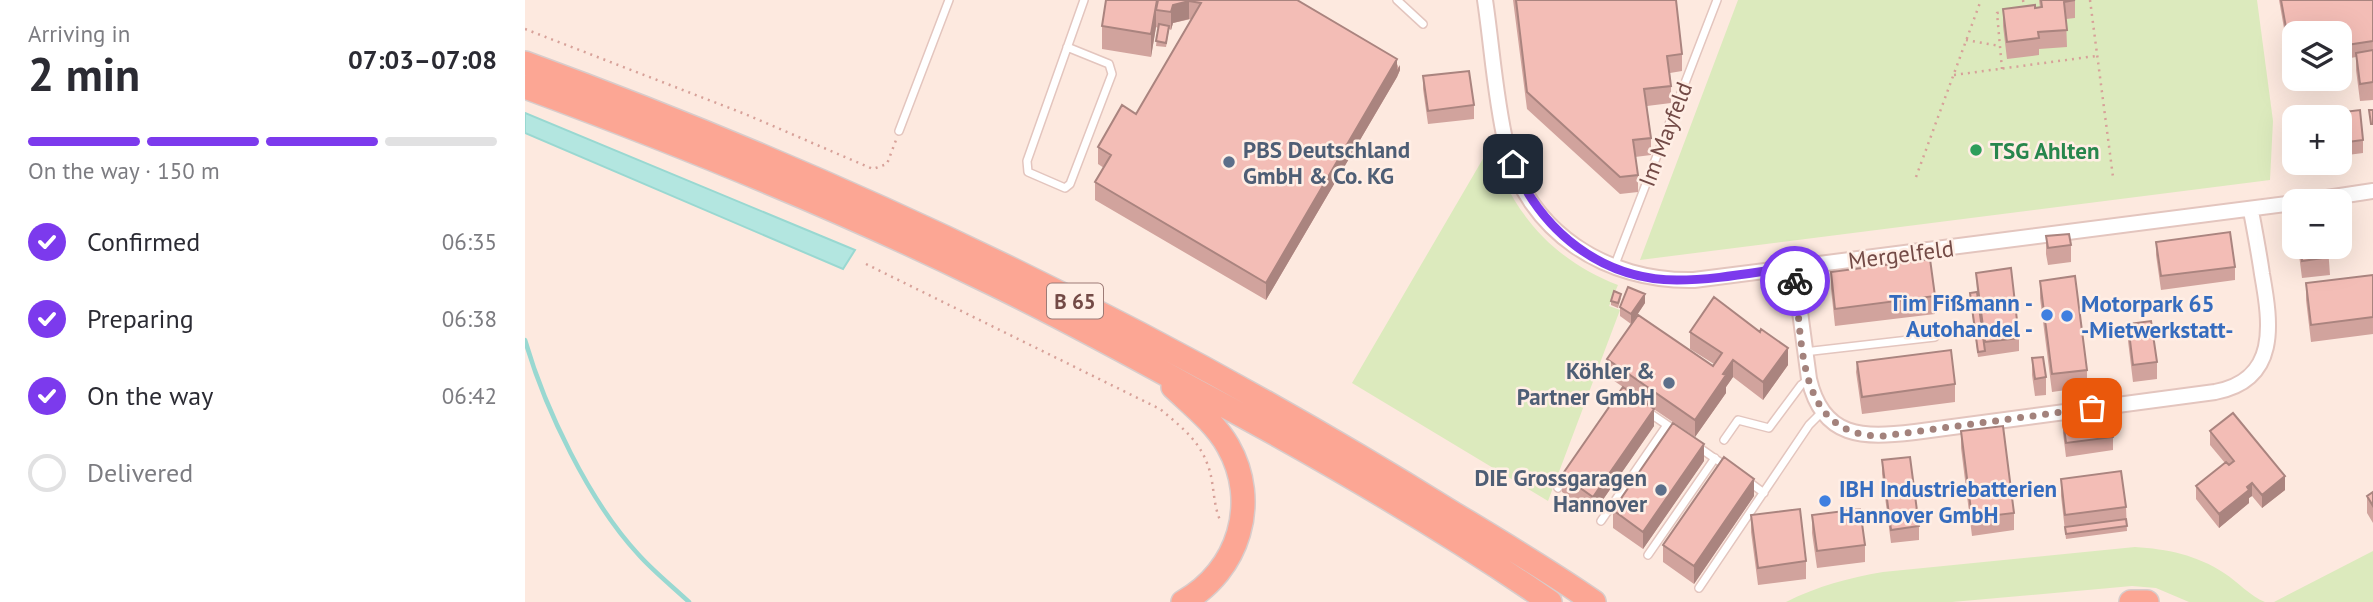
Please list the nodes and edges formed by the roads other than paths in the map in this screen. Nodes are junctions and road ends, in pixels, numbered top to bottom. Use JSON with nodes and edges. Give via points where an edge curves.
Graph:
{"nodes":[{"id":1,"x":949,"y":0,"type":"edge"},
{"id":2,"x":1084,"y":0,"type":"edge"},
{"id":3,"x":1397,"y":0,"type":"edge"},
{"id":4,"x":1485,"y":0,"type":"edge"},
{"id":5,"x":1717,"y":0,"type":"edge"},
{"id":6,"x":1423,"y":24,"type":"dead end"},
{"id":7,"x":1067,"y":47,"type":"junction"},
{"id":8,"x":525,"y":62,"type":"edge"},
{"id":9,"x":525,"y":87,"type":"edge"},
{"id":10,"x":899,"y":131,"type":"road end"},
{"id":11,"x":2373,"y":191,"type":"edge"},
{"id":12,"x":2352,"y":194,"type":"edge"},
{"id":13,"x":2282,"y":205,"type":"edge"},
{"id":14,"x":2251,"y":211,"type":"junction"},
{"id":15,"x":1794,"y":267,"type":"junction"},
{"id":16,"x":1614,"y":268,"type":"junction"},
{"id":17,"x":1935,"y":337,"type":"dead end"},
{"id":18,"x":1804,"y":352,"type":"junction"},
{"id":19,"x":1150,"y":366,"type":"junction"},
{"id":20,"x":1809,"y":379,"type":"junction"},
{"id":21,"x":1645,"y":410,"type":"edge"},
{"id":22,"x":1822,"y":412,"type":"junction"},
{"id":23,"x":1667,"y":425,"type":"junction"},
{"id":24,"x":1724,"y":440,"type":"dead end"},
{"id":25,"x":1715,"y":458,"type":"junction"},
{"id":26,"x":1572,"y":467,"type":"edge"},
{"id":27,"x":1735,"y":472,"type":"edge"},
{"id":28,"x":1745,"y":479,"type":"edge"},
{"id":29,"x":1558,"y":488,"type":"dead end"},
{"id":30,"x":1764,"y":493,"type":"junction"},
{"id":31,"x":1601,"y":521,"type":"dead end"},
{"id":32,"x":1648,"y":555,"type":"dead end"},
{"id":33,"x":1699,"y":587,"type":"dead end"},
{"id":34,"x":1183,"y":602,"type":"edge"},
{"id":35,"x":1550,"y":602,"type":"edge"},
{"id":36,"x":1594,"y":602,"type":"edge"},
{"id":37,"x":2131,"y":602,"type":"edge"},
{"id":38,"x":2147,"y":602,"type":"edge"}],
"edges":[{"from":1,"to":10,"type":"lane"},
{"from":2,"to":7,"type":"lane"},
{"from":3,"to":6,"type":"lane"},
{"from":4,"to":16,"type":"street","name":"Mergelfeld","via":[[1506,145],[1521,183],[1557,231]]},
{"from":5,"to":16,"type":"lane","name":"Im Mayfeld"},
{"from":7,"to":7,"type":"lane","via":[[1026,167],[1065,188],[1112,74],[1109,64]]},
{"from":8,"to":36,"type":"highway","number":"B 65","via":[[791,167],[997,260],[1347,447]]},
{"from":9,"to":19,"type":"highway","number":"B 65","via":[[833,209],[984,279]]},
{"from":11,"to":12,"type":"street"},
{"from":13,"to":14,"type":"street","name":"Mergelfeld"},
{"from":14,"to":15,"type":"street","name":"Mergelfeld"},
{"from":14,"to":22,"type":"street","via":[[2270,317],[2260,363],[2236,385],[2215,392],[1883,436],[1850,432]]},
{"from":15,"to":16,"type":"street","name":"Mergelfeld","via":[[1676,280]]},
{"from":15,"to":18,"type":"street"},
{"from":17,"to":18,"type":"lane"},
{"from":18,"to":20,"type":"street"},
{"from":19,"to":34,"type":"highway","via":[[1226,443],[1244,491],[1242,521],[1222,569]]},
{"from":19,"to":35,"type":"highway","number":"B 65","via":[[1322,458]]},
{"from":20,"to":22,"type":"street"},
{"from":20,"to":24,"type":"lane","via":[[1769,428],[1738,419]]},
{"from":21,"to":23,"type":"lane"},
{"from":22,"to":30,"type":"lane"},
{"from":23,"to":25,"type":"lane"},
{"from":23,"to":31,"type":"lane"},
{"from":25,"to":27,"type":"lane"},
{"from":25,"to":32,"type":"lane"},
{"from":26,"to":29,"type":"lane"},
{"from":28,"to":30,"type":"lane"},
{"from":30,"to":33,"type":"lane"},
{"from":37,"to":38,"type":"highway"}]}
